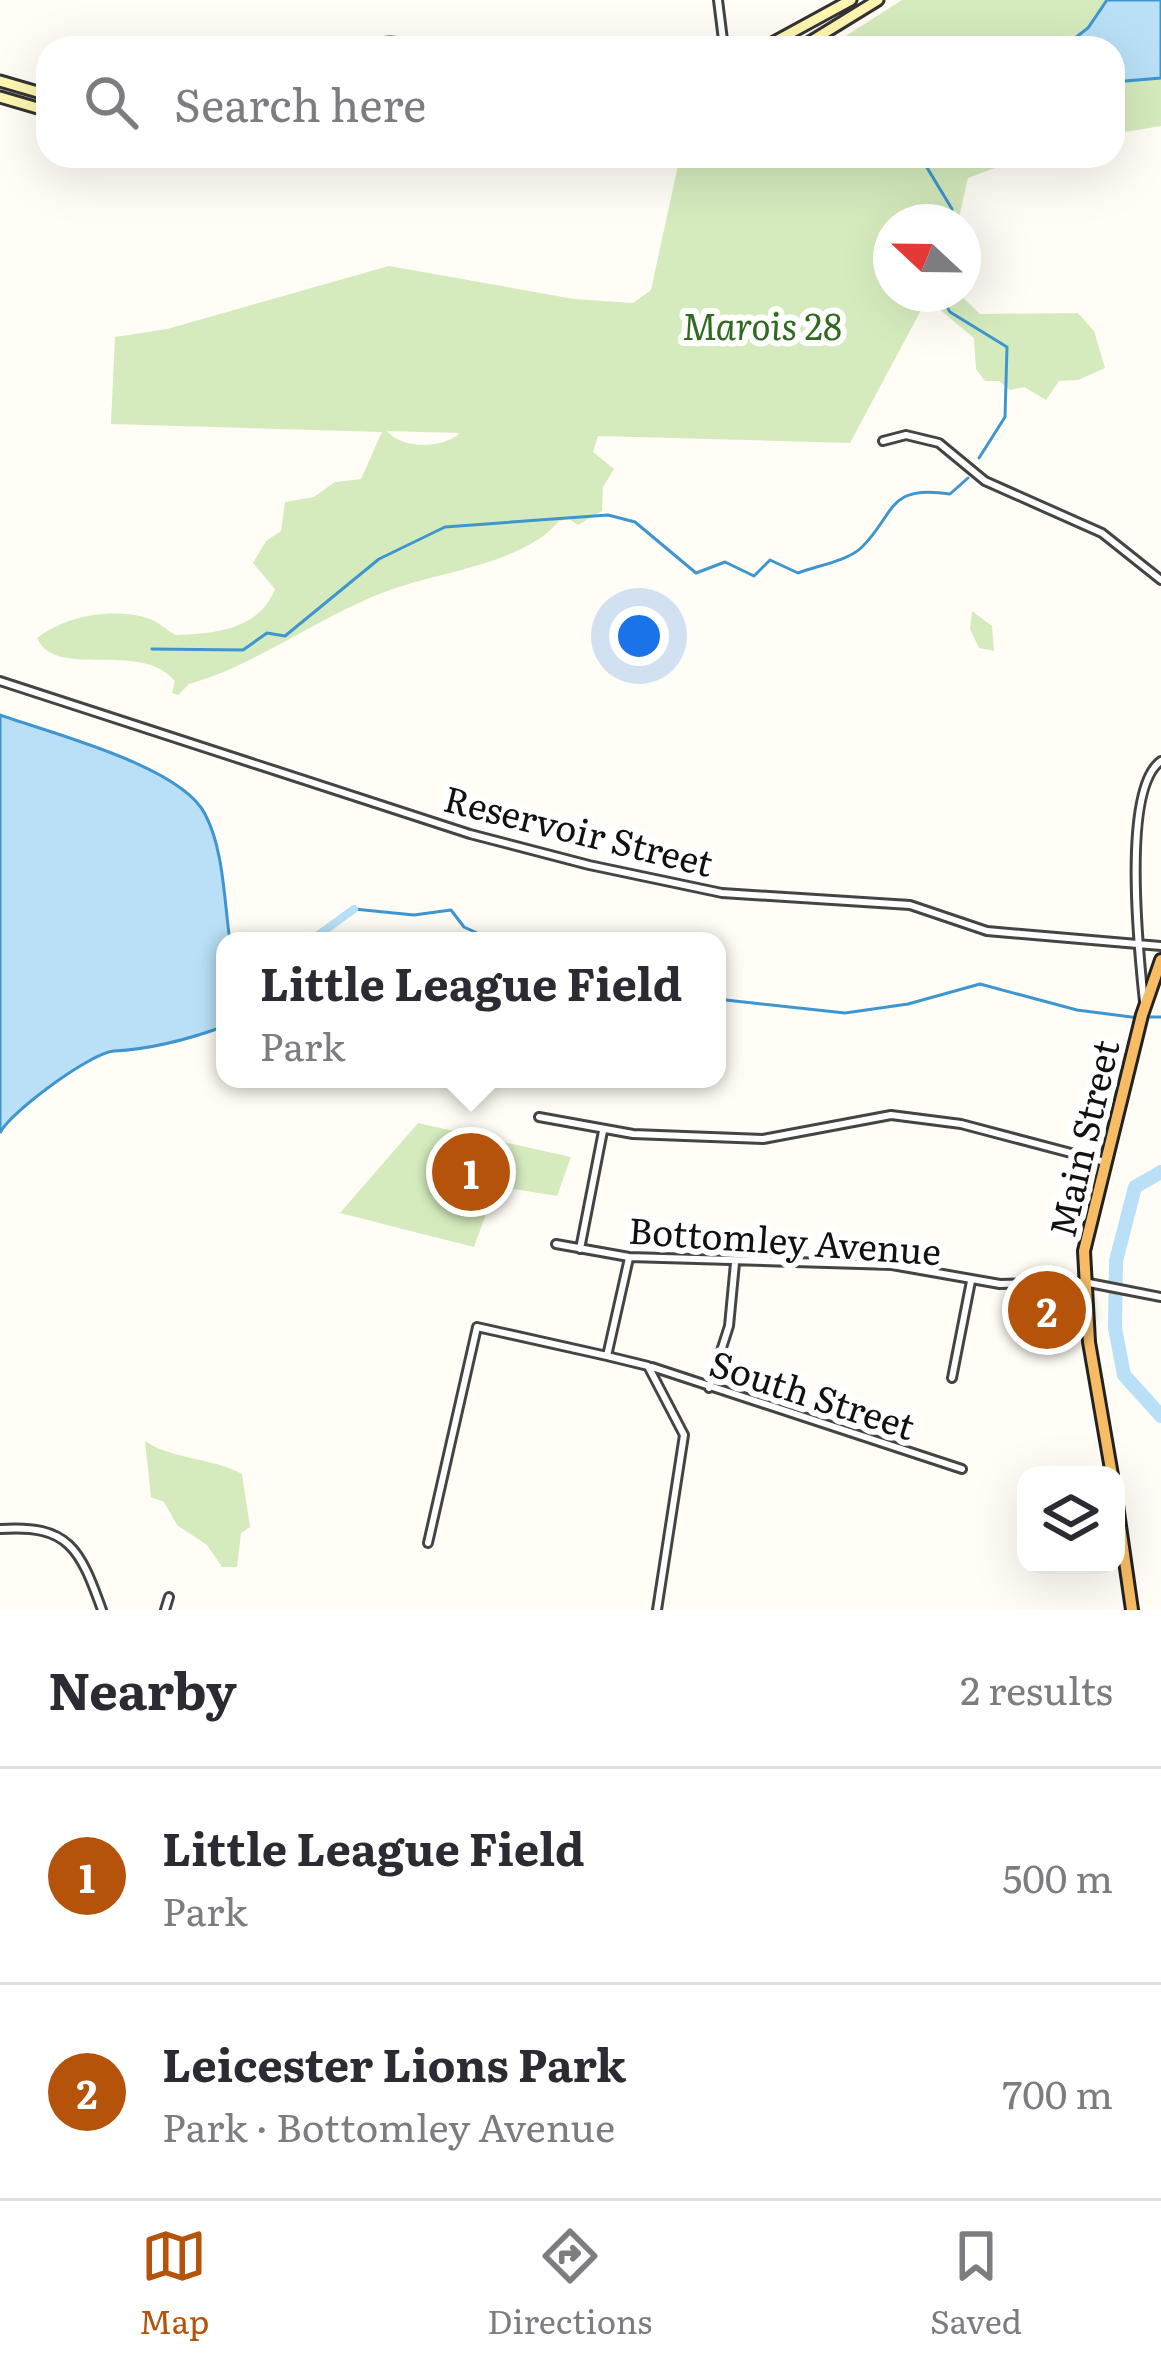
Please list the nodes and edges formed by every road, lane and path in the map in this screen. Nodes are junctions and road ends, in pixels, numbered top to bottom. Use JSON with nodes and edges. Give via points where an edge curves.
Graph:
{"nodes":[{"id":1,"x":718,"y":0,"type":"edge"},
{"id":2,"x":850,"y":0,"type":"edge"},
{"id":3,"x":878,"y":0,"type":"edge"},
{"id":4,"x":722,"y":36,"type":"edge"},
{"id":5,"x":785,"y":36,"type":"edge"},
{"id":6,"x":820,"y":36,"type":"edge"},
{"id":7,"x":0,"y":81,"type":"edge"},
{"id":8,"x":36,"y":92,"type":"edge"},
{"id":9,"x":0,"y":98,"type":"edge"},
{"id":10,"x":36,"y":108,"type":"edge"},
{"id":11,"x":883,"y":440,"type":"dead end"},
{"id":12,"x":1161,"y":580,"type":"edge"},
{"id":13,"x":0,"y":681,"type":"edge"},
{"id":14,"x":1161,"y":761,"type":"edge"},
{"id":15,"x":1138,"y":946,"type":"junction"},
{"id":16,"x":1161,"y":946,"type":"edge"},
{"id":17,"x":1161,"y":961,"type":"edge"},
{"id":18,"x":1142,"y":1015,"type":"junction"},
{"id":19,"x":538,"y":1117,"type":"dead end"},
{"id":20,"x":603,"y":1131,"type":"junction"},
{"id":21,"x":1105,"y":1162,"type":"junction"},
{"id":22,"x":556,"y":1244,"type":"dead end"},
{"id":23,"x":580,"y":1250,"type":"junction"},
{"id":24,"x":629,"y":1257,"type":"junction"},
{"id":25,"x":735,"y":1261,"type":"junction"},
{"id":26,"x":971,"y":1280,"type":"junction"},
{"id":27,"x":1084,"y":1282,"type":"junction"},
{"id":28,"x":1160,"y":1297,"type":"edge"},
{"id":29,"x":607,"y":1356,"type":"junction"},
{"id":30,"x":648,"y":1366,"type":"junction"},
{"id":31,"x":952,"y":1378,"type":"dead end"},
{"id":32,"x":709,"y":1388,"type":"junction"},
{"id":33,"x":1111,"y":1466,"type":"edge"},
{"id":34,"x":962,"y":1469,"type":"dead end"},
{"id":35,"x":0,"y":1529,"type":"edge"},
{"id":36,"x":428,"y":1544,"type":"dead end"},
{"id":37,"x":1125,"y":1561,"type":"edge"},
{"id":38,"x":169,"y":1597,"type":"dead end"},
{"id":39,"x":102,"y":1610,"type":"edge"},
{"id":40,"x":165,"y":1610,"type":"edge"},
{"id":41,"x":657,"y":1610,"type":"edge"},
{"id":42,"x":1132,"y":1610,"type":"edge"}],
"edges":[{"from":1,"to":4,"type":"street"},
{"from":2,"to":5,"type":"main road"},
{"from":3,"to":6,"type":"main road"},
{"from":7,"to":8,"type":"main road"},
{"from":9,"to":10,"type":"main road"},
{"from":11,"to":12,"type":"street","via":[[906,435],[939,443],[986,481],[1102,533]]},
{"from":13,"to":15,"type":"street","name":"Reservoir Street","via":[[589,866],[722,893],[910,905],[983,931]]},
{"from":14,"to":15,"type":"street","via":[[1146,776],[1140,800]]},
{"from":15,"to":16,"type":"street","name":"Reservoir Street"},
{"from":15,"to":18,"type":"street"},
{"from":17,"to":18,"type":"highway","name":"Main Street"},
{"from":18,"to":21,"type":"highway","name":"Main Street"},
{"from":19,"to":20,"type":"street"},
{"from":20,"to":21,"type":"street","via":[[773,1139],[884,1114],[961,1124]]},
{"from":20,"to":23,"type":"street"},
{"from":21,"to":27,"type":"highway","name":"Main Street"},
{"from":22,"to":23,"type":"street","name":"Bottomley Avenue"},
{"from":23,"to":24,"type":"street","name":"Bottomley Avenue"},
{"from":24,"to":25,"type":"street","name":"Bottomley Avenue"},
{"from":24,"to":29,"type":"street"},
{"from":25,"to":26,"type":"street","name":"Bottomley Avenue","via":[[892,1265]]},
{"from":25,"to":32,"type":"street","via":[[729,1326]]},
{"from":26,"to":27,"type":"street","name":"Bottomley Avenue"},
{"from":26,"to":31,"type":"street"},
{"from":27,"to":28,"type":"street","name":"Bottomley Avenue"},
{"from":27,"to":33,"type":"highway","name":"Main Street"},
{"from":29,"to":30,"type":"street","name":"South Street"},
{"from":29,"to":36,"type":"street","name":"South Street","via":[[477,1327]]},
{"from":30,"to":32,"type":"street","name":"South Street"},
{"from":30,"to":41,"type":"street","via":[[684,1435]]},
{"from":32,"to":34,"type":"street","name":"South Street"},
{"from":35,"to":39,"type":"street","via":[[38,1526],[60,1535],[81,1559]]},
{"from":37,"to":42,"type":"highway"},
{"from":38,"to":40,"type":"street"}]}
